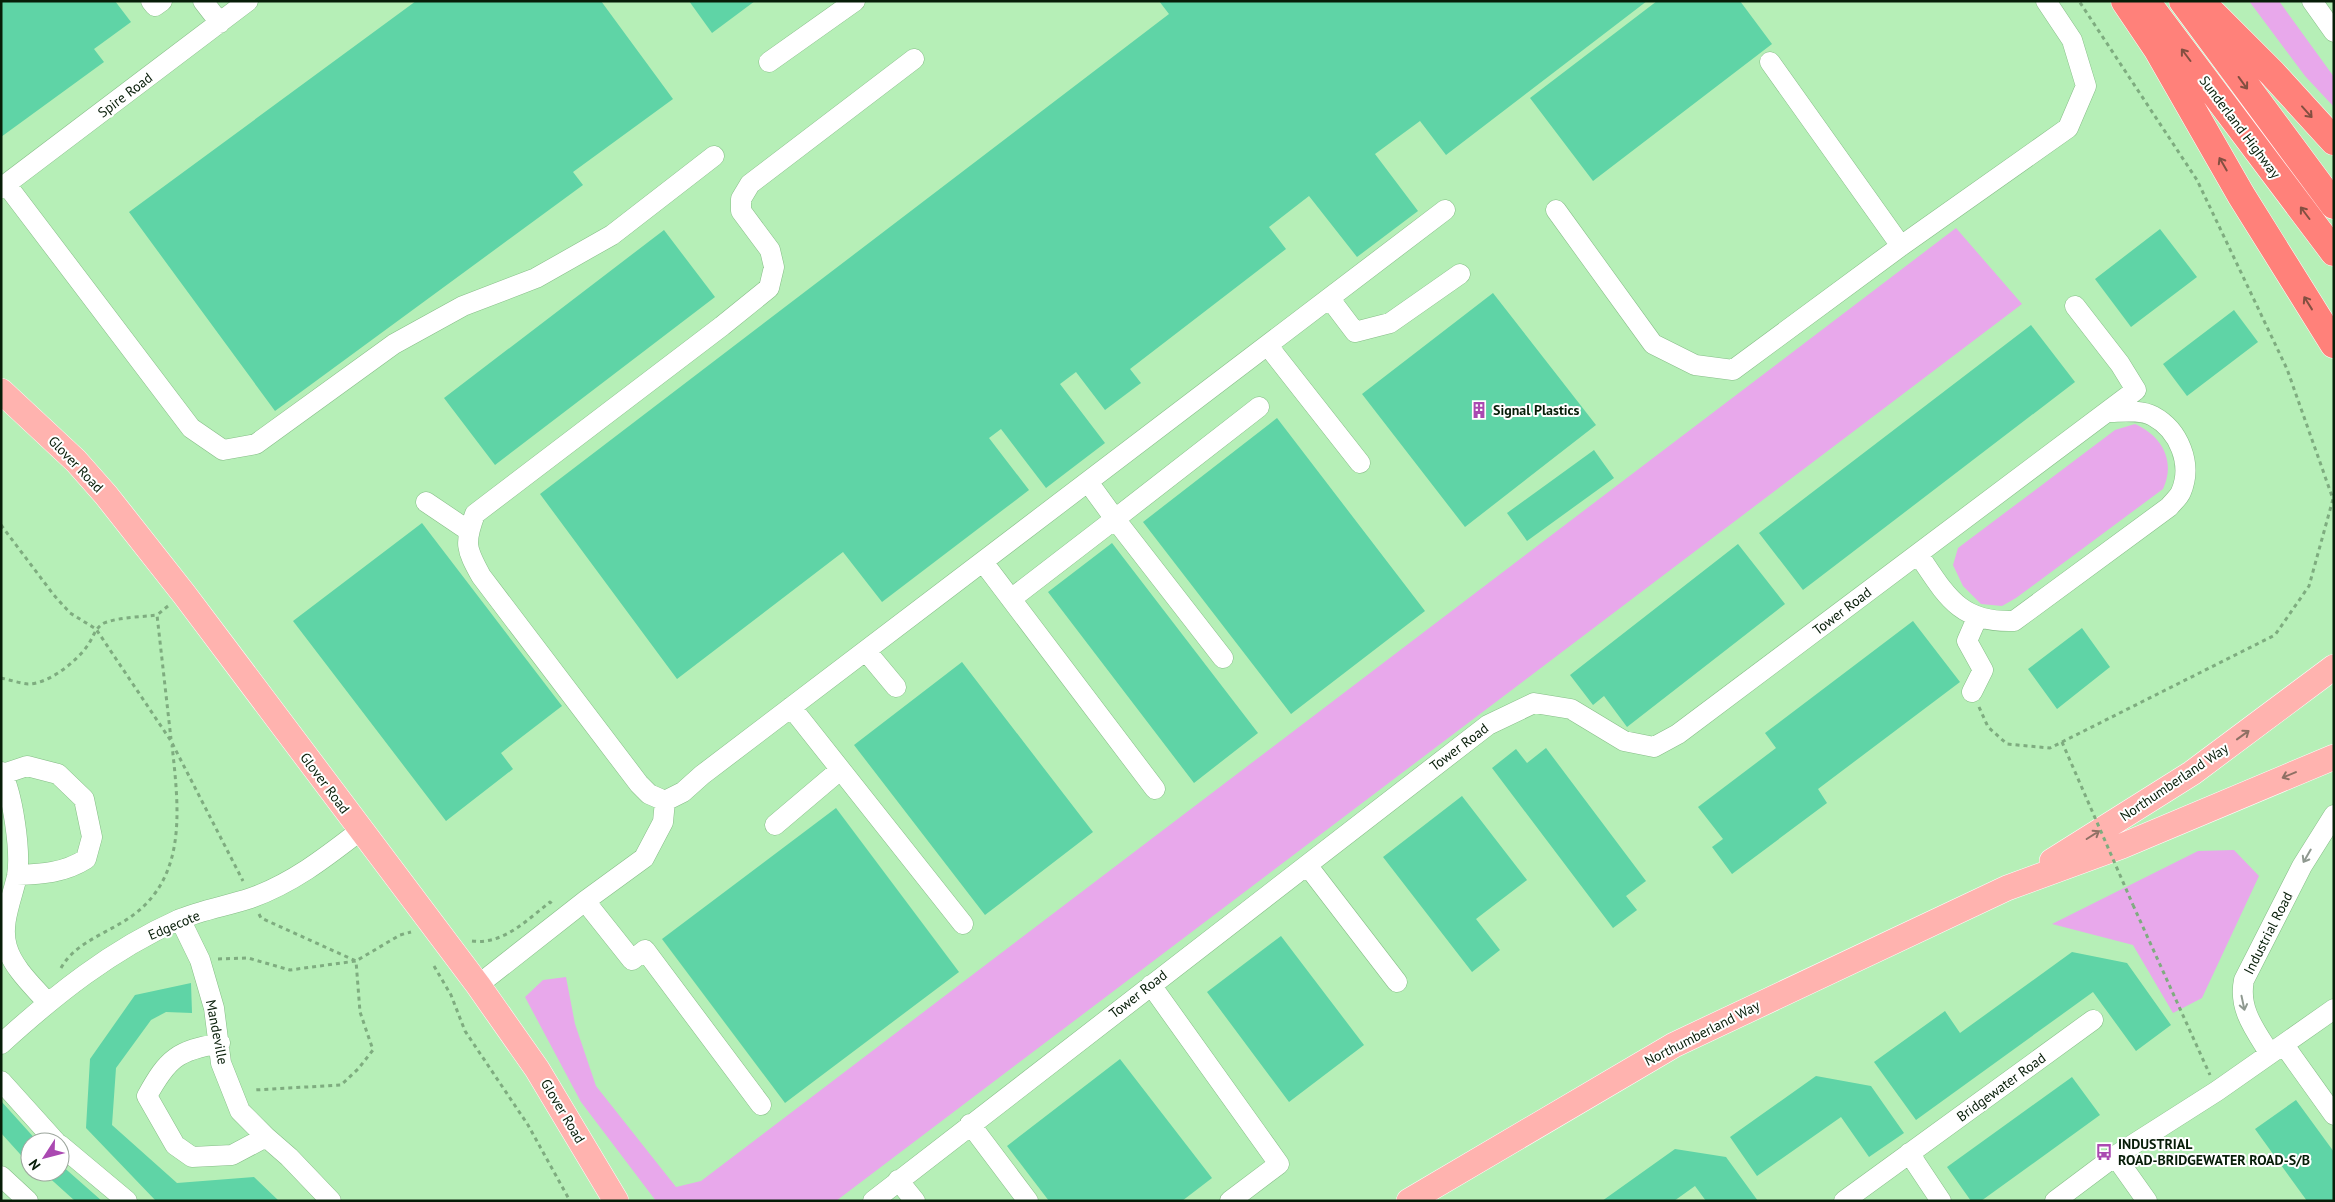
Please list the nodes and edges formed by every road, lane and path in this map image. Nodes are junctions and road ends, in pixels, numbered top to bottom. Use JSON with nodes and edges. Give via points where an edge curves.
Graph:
{"nodes":[{"id":1,"x":151,"y":1,"type":"edge"},
{"id":2,"x":162,"y":1,"type":"edge"},
{"id":3,"x":203,"y":1,"type":"edge"},
{"id":4,"x":248,"y":1,"type":"edge"},
{"id":5,"x":855,"y":1,"type":"edge"},
{"id":6,"x":2046,"y":1,"type":"edge"},
{"id":7,"x":2079,"y":1,"type":"edge"},
{"id":8,"x":2125,"y":1,"type":"edge"},
{"id":9,"x":2146,"y":1,"type":"edge"},
{"id":10,"x":2183,"y":1,"type":"edge"},
{"id":11,"x":2200,"y":1,"type":"edge"},
{"id":12,"x":2312,"y":1,"type":"edge"},
{"id":13,"x":220,"y":22,"type":"junction"},
{"id":14,"x":2334,"y":32,"type":"edge"},
{"id":15,"x":914,"y":59,"type":"dead end"},
{"id":16,"x":769,"y":62,"type":"dead end"},
{"id":17,"x":1770,"y":62,"type":"dead end"},
{"id":18,"x":2334,"y":141,"type":"edge"},
{"id":19,"x":714,"y":156,"type":"dead end"},
{"id":20,"x":4,"y":186,"type":"edge"},
{"id":21,"x":2334,"y":205,"type":"edge"},
{"id":22,"x":1445,"y":210,"type":"dead end"},
{"id":23,"x":1556,"y":210,"type":"dead end"},
{"id":24,"x":1901,"y":246,"type":"junction"},
{"id":25,"x":2334,"y":252,"type":"edge"},
{"id":26,"x":1460,"y":274,"type":"dead end"},
{"id":27,"x":1330,"y":299,"type":"junction"},
{"id":28,"x":2075,"y":306,"type":"dead end"},
{"id":29,"x":2334,"y":344,"type":"edge"},
{"id":30,"x":1268,"y":346,"type":"junction"},
{"id":31,"x":1,"y":392,"type":"edge"},
{"id":32,"x":1259,"y":407,"type":"dead end"},
{"id":33,"x":2107,"y":412,"type":"junction"},
{"id":34,"x":1360,"y":463,"type":"dead end"},
{"id":35,"x":1088,"y":482,"type":"junction"},
{"id":36,"x":426,"y":502,"type":"dead end"},
{"id":37,"x":1115,"y":519,"type":"junction"},
{"id":38,"x":469,"y":531,"type":"junction"},
{"id":39,"x":1918,"y":554,"type":"junction"},
{"id":40,"x":983,"y":562,"type":"junction"},
{"id":41,"x":184,"y":594,"type":"junction"},
{"id":42,"x":1011,"y":598,"type":"junction"},
{"id":43,"x":157,"y":615,"type":"junction"},
{"id":44,"x":1977,"y":618,"type":"junction"},
{"id":45,"x":866,"y":650,"type":"junction"},
{"id":46,"x":1223,"y":658,"type":"dead end"},
{"id":47,"x":2334,"y":667,"type":"edge"},
{"id":48,"x":1,"y":678,"type":"edge"},
{"id":49,"x":896,"y":687,"type":"dead end"},
{"id":50,"x":1972,"y":692,"type":"joint"},
{"id":51,"x":791,"y":707,"type":"junction"},
{"id":52,"x":2062,"y":742,"type":"junction"},
{"id":53,"x":2334,"y":757,"type":"edge"},
{"id":54,"x":840,"y":770,"type":"junction"},
{"id":55,"x":2,"y":773,"type":"edge"},
{"id":56,"x":1155,"y":789,"type":"dead end"},
{"id":57,"x":665,"y":801,"type":"junction"},
{"id":58,"x":2334,"y":816,"type":"edge"},
{"id":59,"x":776,"y":825,"type":"dead end"},
{"id":60,"x":361,"y":830,"type":"junction"},
{"id":61,"x":1307,"y":864,"type":"junction"},
{"id":62,"x":17,"y":875,"type":"junction"},
{"id":63,"x":2007,"y":888,"type":"junction"},
{"id":64,"x":585,"y":901,"type":"junction"},
{"id":65,"x":564,"y":918,"type":"junction"},
{"id":66,"x":180,"y":919,"type":"junction"},
{"id":67,"x":963,"y":924,"type":"dead end"},
{"id":68,"x":471,"y":941,"type":"dead end"},
{"id":69,"x":200,"y":960,"type":"junction"},
{"id":70,"x":1397,"y":982,"type":"dead end"},
{"id":71,"x":478,"y":985,"type":"junction"},
{"id":72,"x":1151,"y":985,"type":"junction"},
{"id":73,"x":41,"y":996,"type":"junction"},
{"id":74,"x":2334,"y":1009,"type":"edge"},
{"id":75,"x":2093,"y":1020,"type":"dead end"},
{"id":76,"x":220,"y":1043,"type":"junction"},
{"id":77,"x":1,"y":1044,"type":"edge"},
{"id":78,"x":2277,"y":1050,"type":"junction"},
{"id":79,"x":1,"y":1082,"type":"edge"},
{"id":80,"x":254,"y":1090,"type":"dead end"},
{"id":81,"x":2217,"y":1091,"type":"junction"},
{"id":82,"x":761,"y":1105,"type":"dead end"},
{"id":83,"x":2334,"y":1115,"type":"edge"},
{"id":84,"x":970,"y":1124,"type":"junction"},
{"id":85,"x":47,"y":1132,"type":"edge"},
{"id":86,"x":266,"y":1137,"type":"junction"},
{"id":87,"x":70,"y":1153,"type":"edge"},
{"id":88,"x":1908,"y":1153,"type":"junction"},
{"id":89,"x":2115,"y":1156,"type":"junction"},
{"id":90,"x":1,"y":1176,"type":"edge"},
{"id":91,"x":898,"y":1180,"type":"junction"},
{"id":92,"x":28,"y":1201,"type":"edge"},
{"id":93,"x":126,"y":1201,"type":"edge"},
{"id":94,"x":331,"y":1201,"type":"edge"},
{"id":95,"x":616,"y":1201,"type":"edge"},
{"id":96,"x":873,"y":1201,"type":"edge"},
{"id":97,"x":915,"y":1201,"type":"edge"},
{"id":98,"x":1028,"y":1201,"type":"edge"},
{"id":99,"x":1230,"y":1201,"type":"edge"},
{"id":100,"x":1409,"y":1201,"type":"edge"},
{"id":101,"x":1844,"y":1201,"type":"edge"},
{"id":102,"x":1941,"y":1201,"type":"edge"},
{"id":103,"x":2055,"y":1201,"type":"edge"},
{"id":104,"x":2148,"y":1201,"type":"edge"}],
"edges":[{"from":1,"to":2,"type":"street","via":[[155,6]]},
{"from":3,"to":13,"type":"street"},
{"from":4,"to":13,"type":"street","name":"Spire Road"},
{"from":5,"to":16,"type":"street"},
{"from":6,"to":24,"type":"street","via":[[2072,40],[2086,86],[2068,128]]},
{"from":7,"to":52,"type":"path","via":[[2197,180],[2287,369],[2334,499],[2309,586],[2275,635]]},
{"from":29,"to":8,"type":"highway","one_way":true,"via":[[2241,195],[2158,50]]},
{"from":25,"to":9,"type":"highway","name":"Sunderland Highway","one_way":true},
{"from":10,"to":21,"type":"highway","name":"Sunderland Highway","one_way":true},
{"from":11,"to":18,"type":"highway","one_way":true},
{"from":12,"to":14,"type":"street"},
{"from":13,"to":20,"type":"street","name":"Spire Road"},
{"from":15,"to":38,"type":"street","via":[[750,184],[741,199],[741,211],[770,250],[774,268],[769,288],[475,514]]},
{"from":17,"to":24,"type":"street"},
{"from":19,"to":20,"type":"street","via":[[612,235],[536,278],[463,306],[394,344],[256,444],[223,450],[192,428]]},
{"from":22,"to":27,"type":"street"},
{"from":23,"to":24,"type":"street","via":[[1654,344],[1695,365],[1733,370]]},
{"from":26,"to":27,"type":"street","via":[[1390,323],[1355,332]]},
{"from":27,"to":30,"type":"street"},
{"from":28,"to":33,"type":"street","name":"Tower Road","via":[[2136,390]]},
{"from":30,"to":34,"type":"street"},
{"from":30,"to":35,"type":"street"},
{"from":31,"to":41,"type":"main road","name":"Glover Road","via":[[76,461]]},
{"from":32,"to":37,"type":"street"},
{"from":33,"to":39,"type":"street","name":"Tower Road"},
{"from":33,"to":44,"type":"street","via":[[2140,412],[2152,415],[2167,426],[2179,441],[2184,456],[2186,471],[2181,493],[2169,507],[2014,621]]},
{"from":35,"to":37,"type":"street"},
{"from":35,"to":40,"type":"street"},
{"from":36,"to":38,"type":"street"},
{"from":37,"to":42,"type":"street"},
{"from":37,"to":46,"type":"street"},
{"from":38,"to":57,"type":"street","via":[[470,556],[481,576],[639,784],[648,794]]},
{"from":39,"to":44,"type":"street","via":[[1955,603]]},
{"from":39,"to":61,"type":"street","name":"Tower Road","via":[[1678,734],[1654,747],[1624,741],[1571,709],[1534,703],[1488,724]]},
{"from":40,"to":42,"type":"street"},
{"from":40,"to":45,"type":"street"},
{"from":41,"to":43,"type":"path"},
{"from":41,"to":60,"type":"main road","name":"Glover Road"},
{"from":42,"to":56,"type":"street"},
{"from":43,"to":48,"type":"path","via":[[106,622],[96,629],[86,648],[71,663],[39,681],[28,684]]},
{"from":43,"to":73,"type":"path","via":[[178,820],[171,863],[144,907],[72,952]]},
{"from":44,"to":50,"type":"street","via":[[1967,641],[1983,670]]},
{"from":45,"to":49,"type":"street"},
{"from":45,"to":51,"type":"street"},
{"from":63,"to":47,"type":"main road","name":"Northumberland Way","one_way":true,"via":[[2192,773]]},
{"from":50,"to":52,"type":"path","via":[[1988,727],[2007,744],[2050,748]]},
{"from":51,"to":54,"type":"street"},
{"from":51,"to":57,"type":"street","via":[[683,792]]},
{"from":52,"to":81,"type":"path","bridge":true},
{"from":53,"to":63,"type":"main road","name":"Northumberland Way","one_way":true,"via":[[2122,846]]},
{"from":54,"to":59,"type":"street"},
{"from":54,"to":67,"type":"street"},
{"from":55,"to":62,"type":"street","via":[[11,796]]},
{"from":55,"to":62,"type":"street","via":[[27,766],[58,774],[84,799],[92,837],[86,859],[72,867],[48,874]]},
{"from":57,"to":64,"type":"street","via":[[663,822],[644,858]]},
{"from":58,"to":78,"type":"street","name":"Industrial Road","one_way":true,"via":[[2302,866],[2244,980],[2243,1006],[2248,1019]]},
{"from":60,"to":66,"type":"street","name":"Edgecote","via":[[309,870],[278,887]]},
{"from":60,"to":71,"type":"main road","name":"Glover Road"},
{"from":61,"to":70,"type":"street"},
{"from":61,"to":72,"type":"street","name":"Tower Road"},
{"from":62,"to":73,"type":"street","via":[[5,932],[7,948]]},
{"from":63,"to":100,"type":"main road","name":"Northumberland Way","via":[[1674,1045]]},
{"from":64,"to":65,"type":"street"},
{"from":64,"to":82,"type":"street","via":[[632,960],[645,950]]},
{"from":65,"to":68,"type":"path","via":[[550,902],[500,938],[486,942]]},
{"from":65,"to":71,"type":"street"},
{"from":66,"to":69,"type":"street","name":"Mandeville"},
{"from":66,"to":73,"type":"street","name":"Edgecote"},
{"from":69,"to":76,"type":"street","name":"Mandeville"},
{"from":69,"to":80,"type":"path","via":[[248,958],[290,970],[356,961],[360,1012],[373,1050],[358,1069],[341,1085]]},
{"from":71,"to":95,"type":"main road","name":"Glover Road","via":[[537,1069]]},
{"from":72,"to":84,"type":"street","name":"Tower Road"},
{"from":72,"to":99,"type":"street","via":[[1279,1164]]},
{"from":73,"to":77,"type":"street","name":"Edgecote"},
{"from":74,"to":78,"type":"street"},
{"from":75,"to":88,"type":"street","name":"Bridgewater Road"},
{"from":76,"to":86,"type":"street","name":"Mandeville","via":[[221,1063],[240,1111]]},
{"from":76,"to":86,"type":"street","via":[[191,1049],[173,1058],[159,1074],[147,1096],[175,1145],[192,1158],[232,1155]]},
{"from":78,"to":81,"type":"street"},
{"from":78,"to":83,"type":"street","name":"Industrial Road"},
{"from":79,"to":85,"type":"street"},
{"from":81,"to":89,"type":"street"},
{"from":84,"to":91,"type":"street","name":"Tower Road"},
{"from":84,"to":98,"type":"street"},
{"from":86,"to":94,"type":"street","name":"Mandeville"},
{"from":87,"to":93,"type":"street"},
{"from":88,"to":101,"type":"street","name":"Bridgewater Road"},
{"from":88,"to":102,"type":"street"},
{"from":89,"to":103,"type":"street"},
{"from":89,"to":104,"type":"street"},
{"from":90,"to":92,"type":"street"},
{"from":91,"to":96,"type":"street","name":"Tower Road"},
{"from":91,"to":97,"type":"street"}]}
